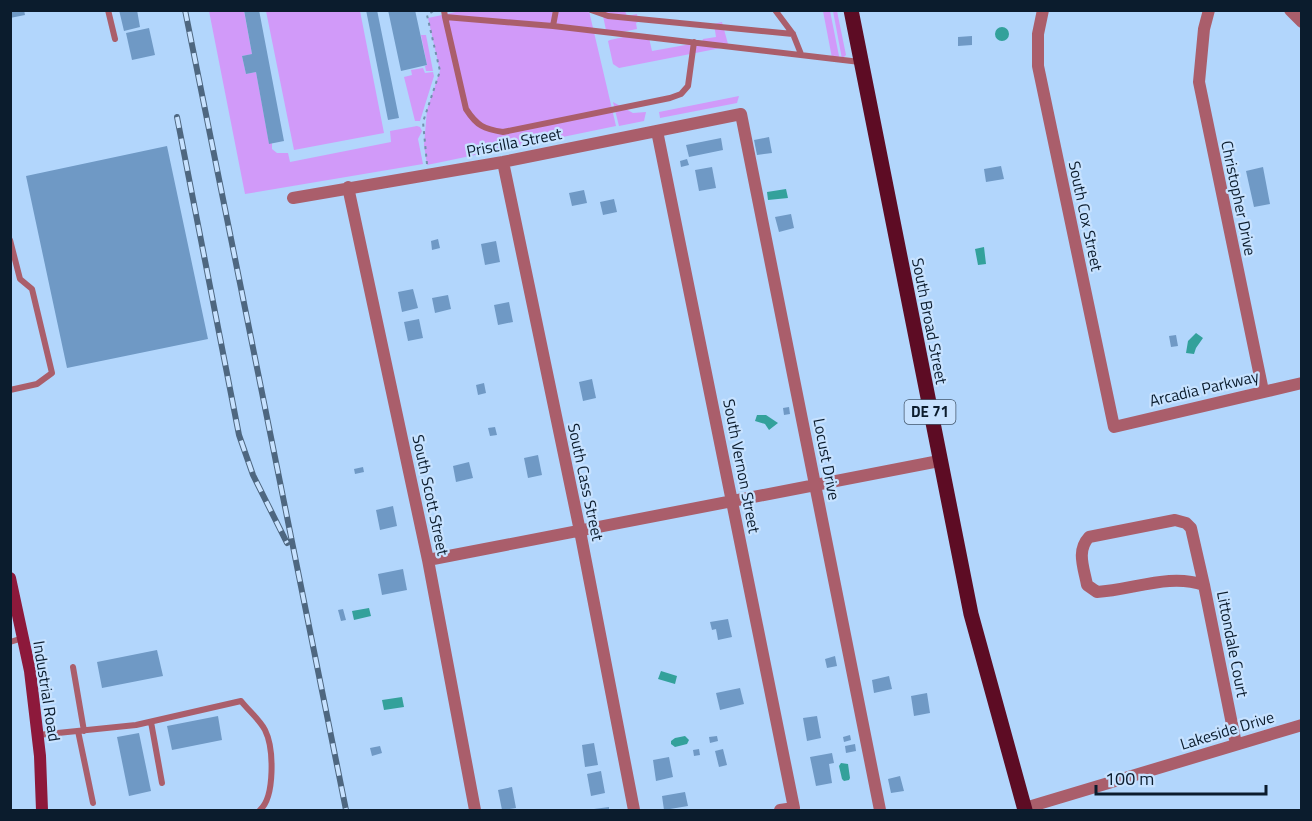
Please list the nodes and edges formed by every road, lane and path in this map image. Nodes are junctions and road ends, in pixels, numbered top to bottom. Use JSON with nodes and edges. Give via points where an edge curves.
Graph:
{"nodes":[{"id":1,"x":108,"y":10,"type":"edge"},
{"id":2,"x":435,"y":10,"type":"edge"},
{"id":3,"x":556,"y":10,"type":"edge"},
{"id":4,"x":591,"y":10,"type":"edge"},
{"id":5,"x":775,"y":10,"type":"edge"},
{"id":6,"x":851,"y":10,"type":"edge"},
{"id":7,"x":1043,"y":10,"type":"edge"},
{"id":8,"x":1209,"y":10,"type":"edge"},
{"id":9,"x":1290,"y":10,"type":"edge"},
{"id":10,"x":445,"y":14,"type":"edge"},
{"id":11,"x":1302,"y":22,"type":"edge"},
{"id":12,"x":554,"y":26,"type":"junction"},
{"id":13,"x":793,"y":34,"type":"junction"},
{"id":14,"x":115,"y":39,"type":"dead end"},
{"id":15,"x":694,"y":42,"type":"junction"},
{"id":16,"x":801,"y":54,"type":"junction"},
{"id":17,"x":861,"y":62,"type":"junction"},
{"id":18,"x":741,"y":114,"type":"joint"},
{"id":19,"x":657,"y":131,"type":"junction"},
{"id":20,"x":503,"y":162,"type":"junction"},
{"id":21,"x":429,"y":174,"type":"junction"},
{"id":22,"x":348,"y":188,"type":"junction"},
{"id":23,"x":293,"y":198,"type":"dead end"},
{"id":24,"x":10,"y":240,"type":"edge"},
{"id":25,"x":20,"y":279,"type":"junction"},
{"id":26,"x":10,"y":282,"type":"edge"},
{"id":27,"x":1302,"y":383,"type":"edge"},
{"id":28,"x":10,"y":390,"type":"edge"},
{"id":29,"x":1263,"y":391,"type":"junction"},
{"id":30,"x":1114,"y":427,"type":"joint"},
{"id":31,"x":939,"y":461,"type":"junction"},
{"id":32,"x":815,"y":485,"type":"junction"},
{"id":33,"x":733,"y":500,"type":"junction"},
{"id":34,"x":580,"y":531,"type":"junction"},
{"id":35,"x":428,"y":560,"type":"junction"},
{"id":36,"x":10,"y":578,"type":"edge"},
{"id":37,"x":1204,"y":585,"type":"junction"},
{"id":38,"x":17,"y":640,"type":"edge"},
{"id":39,"x":73,"y":667,"type":"dead end"},
{"id":40,"x":151,"y":722,"type":"junction"},
{"id":41,"x":1302,"y":725,"type":"edge"},
{"id":42,"x":81,"y":731,"type":"junction"},
{"id":43,"x":38,"y":735,"type":"junction"},
{"id":44,"x":1236,"y":744,"type":"junction"},
{"id":45,"x":162,"y":783,"type":"dead end"},
{"id":46,"x":93,"y":803,"type":"dead end"},
{"id":47,"x":1030,"y":809,"type":"edge"},
{"id":48,"x":42,"y":810,"type":"edge"},
{"id":49,"x":260,"y":810,"type":"edge"},
{"id":50,"x":475,"y":810,"type":"edge"},
{"id":51,"x":634,"y":810,"type":"edge"},
{"id":52,"x":780,"y":810,"type":"edge"},
{"id":53,"x":880,"y":810,"type":"edge"}],
"edges":[{"from":1,"to":14,"type":"lane"},
{"from":2,"to":21,"type":"path","via":[[427,15],[440,71],[423,122]]},
{"from":3,"to":12,"type":"lane"},
{"from":4,"to":13,"type":"lane","via":[[608,16]]},
{"from":5,"to":13,"type":"lane"},
{"from":6,"to":17,"type":"main road","name":"South Broad Street","number":"DE 71"},
{"from":7,"to":30,"type":"street","name":"South Cox Street","via":[[1038,66]]},
{"from":8,"to":29,"type":"street","name":"Christopher Drive","via":[[1199,82]]},
{"from":9,"to":11,"type":"street"},
{"from":10,"to":12,"type":"lane"},
{"from":10,"to":15,"type":"lane","via":[[466,110],[474,122],[503,132],[681,94],[688,86]]},
{"from":12,"to":15,"type":"lane"},
{"from":13,"to":16,"type":"lane"},
{"from":15,"to":16,"type":"lane"},
{"from":16,"to":17,"type":"lane"},
{"from":17,"to":31,"type":"main road","name":"South Broad Street","number":"DE 71"},
{"from":18,"to":19,"type":"street","name":"Priscilla Street"},
{"from":18,"to":32,"type":"street","name":"Locust Drive"},
{"from":19,"to":20,"type":"street","name":"Priscilla Street"},
{"from":19,"to":33,"type":"street","name":"South Vernon Street"},
{"from":20,"to":21,"type":"street","name":"Priscilla Street"},
{"from":20,"to":34,"type":"street","name":"South Cass Street"},
{"from":21,"to":22,"type":"street","name":"Priscilla Street"},
{"from":22,"to":23,"type":"street","name":"Priscilla Street"},
{"from":22,"to":35,"type":"street","name":"South Scott Street"},
{"from":24,"to":25,"type":"lane"},
{"from":25,"to":26,"type":"lane"},
{"from":25,"to":28,"type":"lane","via":[[32,289],[52,373],[37,384]]},
{"from":27,"to":29,"type":"street","name":"Arcadia Parkway"},
{"from":29,"to":30,"type":"street","name":"Arcadia Parkway"},
{"from":31,"to":32,"type":"street"},
{"from":31,"to":47,"type":"main road","name":"South Broad Street","number":"DE 71","via":[[971,614]]},
{"from":32,"to":33,"type":"street"},
{"from":32,"to":53,"type":"street","name":"Locust Drive"},
{"from":33,"to":34,"type":"street"},
{"from":33,"to":52,"type":"street","name":"South Vernon Street","via":[[794,808]]},
{"from":34,"to":35,"type":"street"},
{"from":34,"to":51,"type":"street","name":"South Cass Street"},
{"from":35,"to":50,"type":"street","name":"South Scott Street"},
{"from":36,"to":38,"type":"street","name":"Industrial Road"},
{"from":37,"to":37,"type":"street","name":"Littondale Court","via":[[1191,528],[1175,519],[1089,537],[1083,544],[1088,585],[1097,592],[1174,579]]},
{"from":37,"to":44,"type":"street","name":"Littondale Court"},
{"from":38,"to":43,"type":"street","name":"Industrial Road","via":[[30,671]]},
{"from":39,"to":42,"type":"lane"},
{"from":40,"to":42,"type":"lane"},
{"from":40,"to":45,"type":"lane"},
{"from":40,"to":49,"type":"lane","via":[[241,701],[265,730],[271,755],[270,793]]},
{"from":41,"to":44,"type":"street","name":"Lakeside Drive"},
{"from":42,"to":43,"type":"lane"},
{"from":42,"to":46,"type":"lane"},
{"from":43,"to":48,"type":"street","name":"Industrial Road"},
{"from":44,"to":47,"type":"street","name":"Lakeside Drive"}]}
